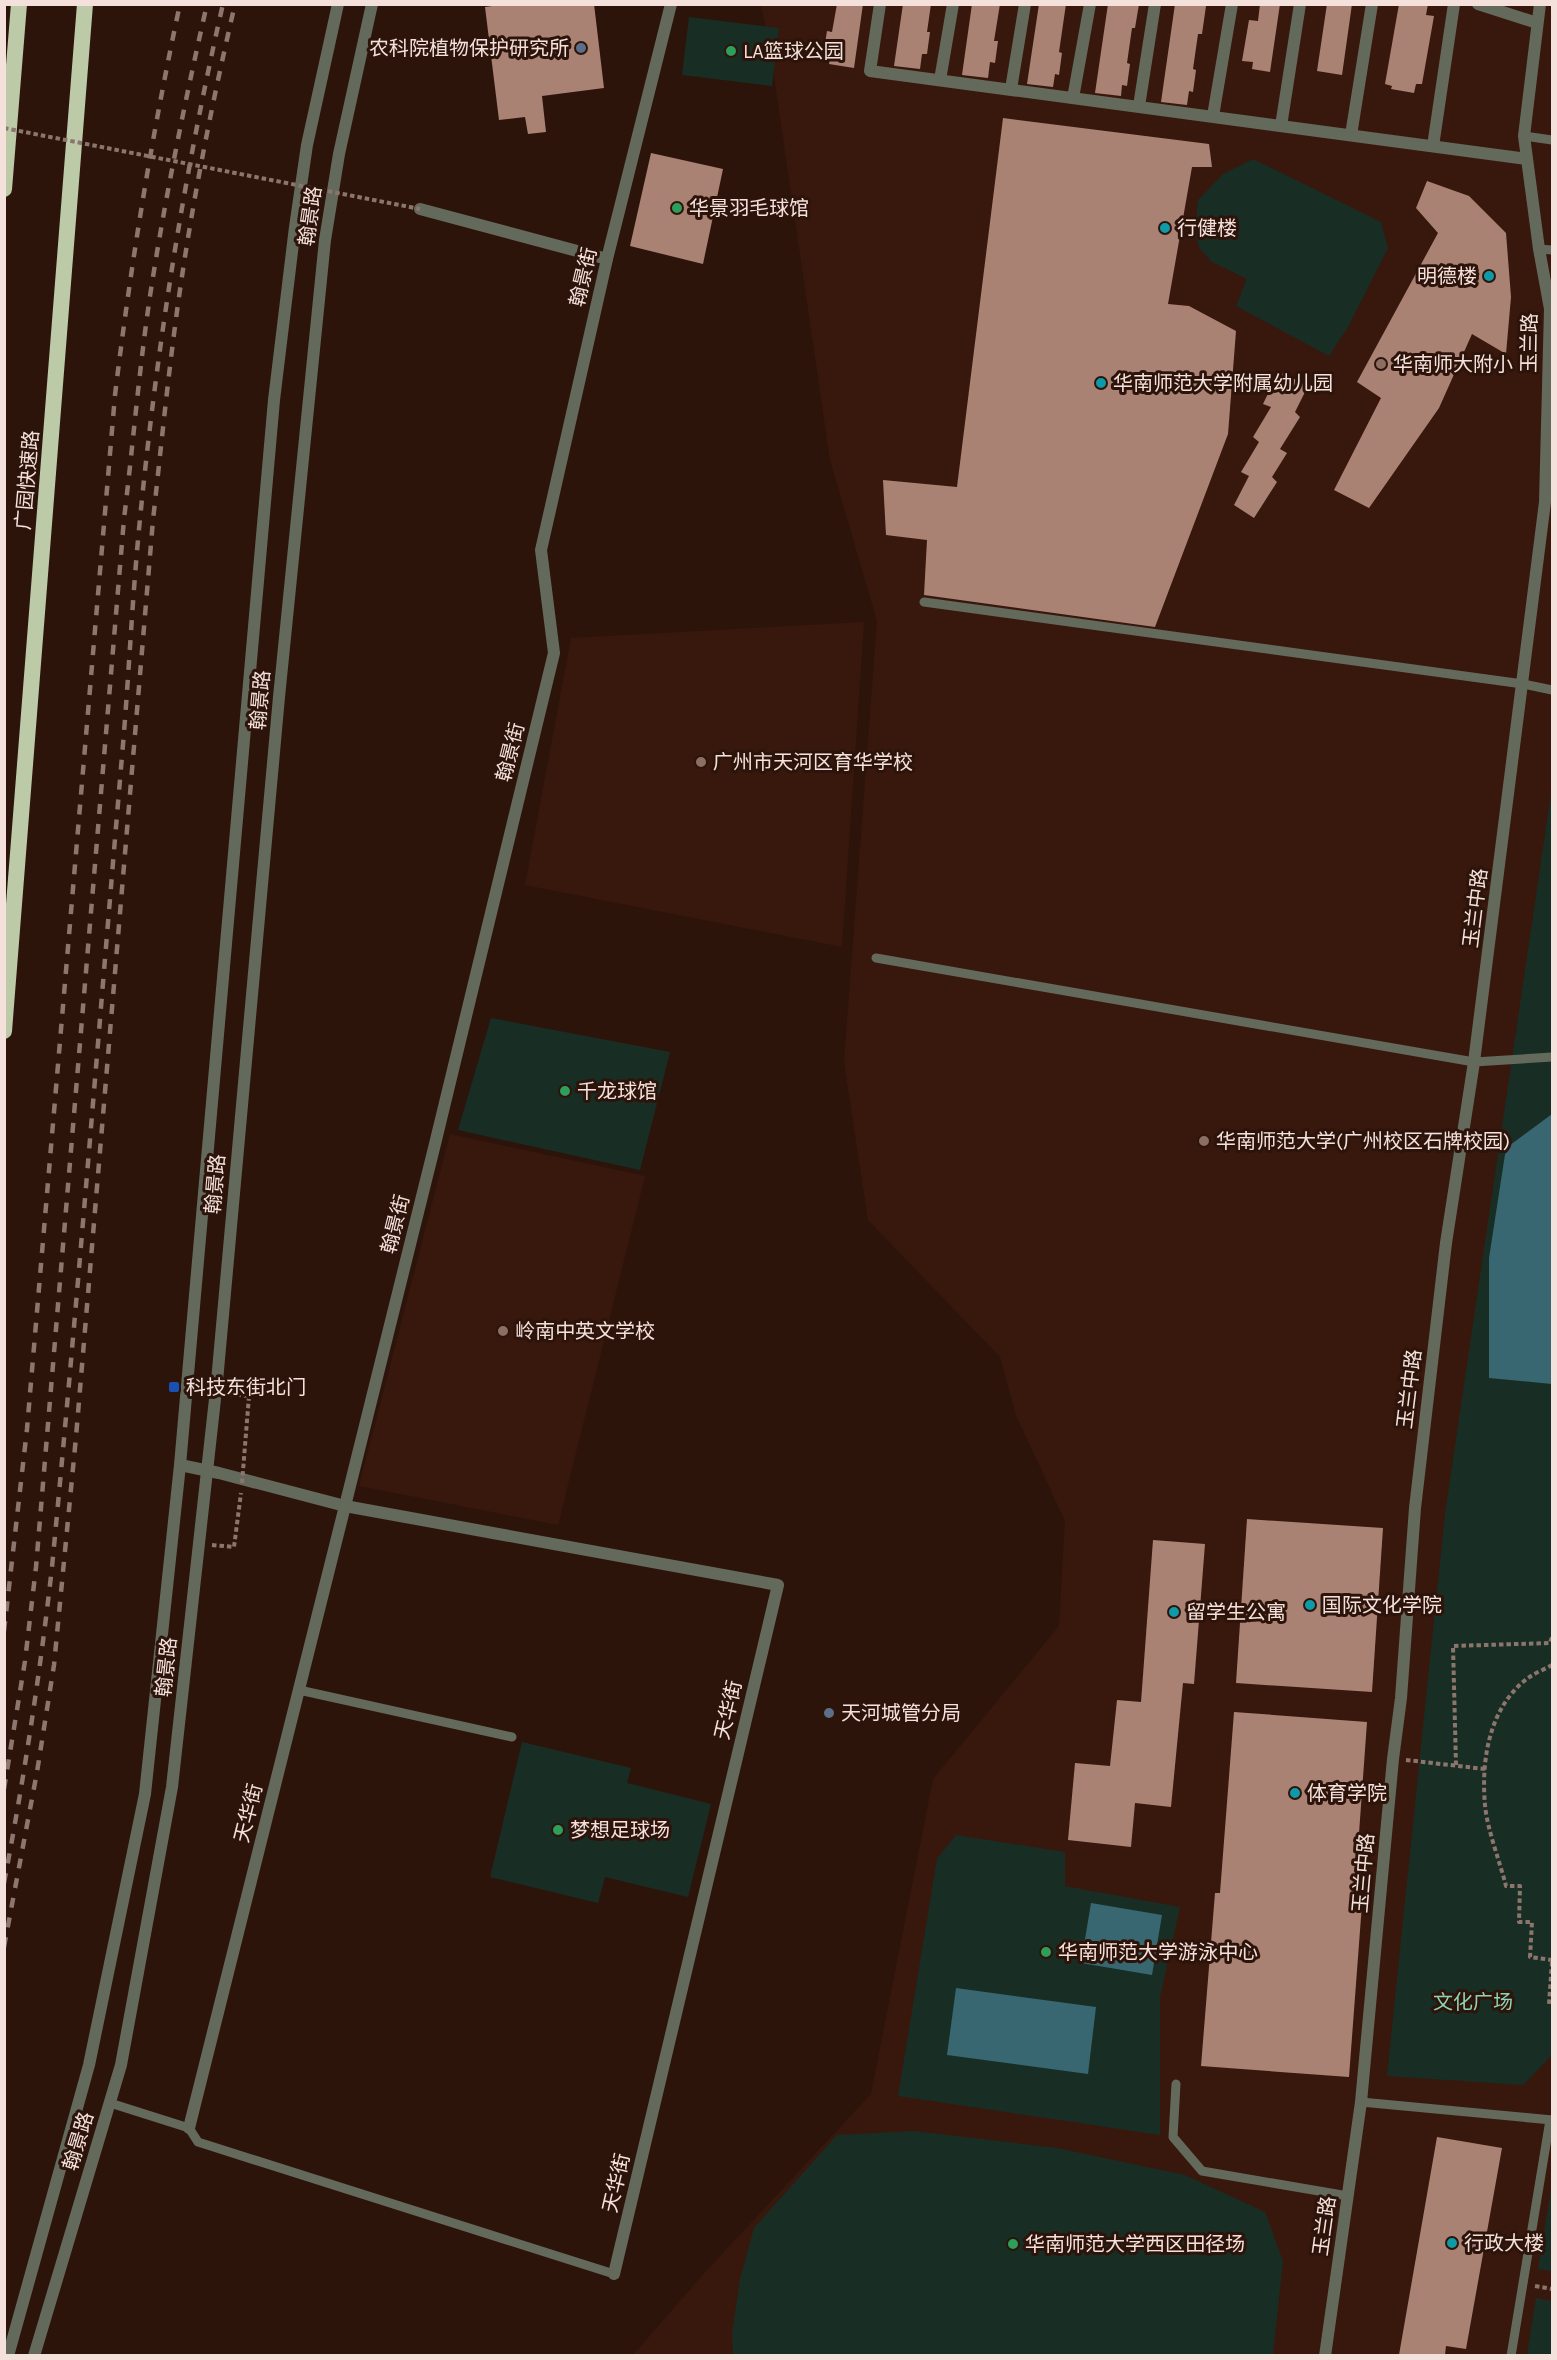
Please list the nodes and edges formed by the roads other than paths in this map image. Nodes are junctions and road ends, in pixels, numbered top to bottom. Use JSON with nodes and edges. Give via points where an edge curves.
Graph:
{"nodes":[{"id":1,"x":19,"y":4,"type":"edge"},
{"id":2,"x":86,"y":4,"type":"edge"},
{"id":3,"x":338,"y":4,"type":"edge"},
{"id":4,"x":372,"y":4,"type":"edge"},
{"id":5,"x":671,"y":4,"type":"edge"},
{"id":6,"x":880,"y":4,"type":"edge"},
{"id":7,"x":953,"y":4,"type":"edge"},
{"id":8,"x":1025,"y":4,"type":"edge"},
{"id":9,"x":1090,"y":4,"type":"edge"},
{"id":10,"x":1155,"y":4,"type":"edge"},
{"id":11,"x":1232,"y":4,"type":"edge"},
{"id":12,"x":1300,"y":4,"type":"edge"},
{"id":13,"x":1372,"y":4,"type":"edge"},
{"id":14,"x":1454,"y":4,"type":"edge"},
{"id":15,"x":1478,"y":4,"type":"edge"},
{"id":16,"x":1540,"y":4,"type":"edge"},
{"id":17,"x":1537,"y":23,"type":"junction"},
{"id":18,"x":940,"y":80,"type":"junction"},
{"id":19,"x":1011,"y":89,"type":"junction"},
{"id":20,"x":1073,"y":98,"type":"junction"},
{"id":21,"x":1139,"y":106,"type":"junction"},
{"id":22,"x":1214,"y":117,"type":"junction"},
{"id":23,"x":1281,"y":126,"type":"junction"},
{"id":24,"x":1351,"y":135,"type":"junction"},
{"id":25,"x":1524,"y":136,"type":"junction"},
{"id":26,"x":1552,"y":140,"type":"edge"},
{"id":27,"x":1433,"y":146,"type":"junction"},
{"id":28,"x":1527,"y":159,"type":"junction"},
{"id":29,"x":4,"y":189,"type":"edge"},
{"id":30,"x":420,"y":209,"type":"road end"},
{"id":31,"x":1539,"y":249,"type":"junction"},
{"id":32,"x":1552,"y":250,"type":"edge"},
{"id":33,"x":607,"y":259,"type":"junction"},
{"id":34,"x":924,"y":602,"type":"dead end"},
{"id":35,"x":1523,"y":684,"type":"junction"},
{"id":36,"x":1552,"y":690,"type":"edge"},
{"id":37,"x":876,"y":958,"type":"dead end"},
{"id":38,"x":4,"y":1031,"type":"edge"},
{"id":39,"x":1552,"y":1057,"type":"edge"},
{"id":40,"x":1474,"y":1062,"type":"junction"},
{"id":41,"x":180,"y":1465,"type":"junction"},
{"id":42,"x":206,"y":1470,"type":"junction"},
{"id":43,"x":345,"y":1506,"type":"junction"},
{"id":44,"x":299,"y":1690,"type":"junction"},
{"id":45,"x":512,"y":1737,"type":"dead end"},
{"id":46,"x":1176,"y":2084,"type":"dead end"},
{"id":47,"x":110,"y":2103,"type":"junction"},
{"id":48,"x":1361,"y":2103,"type":"junction"},
{"id":49,"x":1551,"y":2120,"type":"edge"},
{"id":50,"x":189,"y":2128,"type":"junction"},
{"id":51,"x":1348,"y":2196,"type":"junction"},
{"id":52,"x":614,"y":2274,"type":"joint"},
{"id":53,"x":8,"y":2355,"type":"edge"},
{"id":54,"x":34,"y":2355,"type":"edge"},
{"id":55,"x":1325,"y":2355,"type":"edge"},
{"id":56,"x":1511,"y":2355,"type":"edge"}],
"edges":[{"from":1,"to":29,"type":"highway"},
{"from":2,"to":38,"type":"highway","name":"广园快速路"},
{"from":3,"to":41,"type":"street","name":"翰景路","via":[[307,145],[279,354]]},
{"from":4,"to":42,"type":"street","name":"翰景路","via":[[339,154],[325,240]]},
{"from":5,"to":33,"type":"street","name":"翰景街"},
{"from":6,"to":18,"type":"street","via":[[870,71]]},
{"from":7,"to":18,"type":"street"},
{"from":8,"to":19,"type":"street"},
{"from":9,"to":20,"type":"street"},
{"from":10,"to":21,"type":"street"},
{"from":11,"to":22,"type":"street"},
{"from":12,"to":23,"type":"street"},
{"from":13,"to":24,"type":"street"},
{"from":14,"to":27,"type":"street"},
{"from":15,"to":17,"type":"street"},
{"from":16,"to":17,"type":"street","name":"玉兰路"},
{"from":17,"to":25,"type":"street","name":"玉兰路"},
{"from":18,"to":19,"type":"street"},
{"from":19,"to":20,"type":"street"},
{"from":20,"to":21,"type":"street"},
{"from":21,"to":22,"type":"street"},
{"from":22,"to":23,"type":"street"},
{"from":23,"to":24,"type":"street"},
{"from":24,"to":27,"type":"street"},
{"from":25,"to":26,"type":"lane"},
{"from":25,"to":28,"type":"street","name":"玉兰路"},
{"from":27,"to":28,"type":"street"},
{"from":28,"to":31,"type":"street","name":"玉兰路"},
{"from":30,"to":33,"type":"street"},
{"from":31,"to":32,"type":"lane"},
{"from":31,"to":35,"type":"street","name":"玉兰路","via":[[1550,309],[1545,502]]},
{"from":33,"to":43,"type":"street","name":"翰景街","via":[[541,550],[554,653]]},
{"from":34,"to":35,"type":"lane"},
{"from":35,"to":36,"type":"lane"},
{"from":35,"to":40,"type":"street","name":"玉兰中路"},
{"from":37,"to":40,"type":"lane"},
{"from":39,"to":40,"type":"lane"},
{"from":40,"to":48,"type":"street","name":"玉兰中路","via":[[1442,1278],[1415,1508],[1401,1698]]},
{"from":41,"to":42,"type":"street","name":"天华街"},
{"from":41,"to":53,"type":"street","name":"翰景路","via":[[145,1794],[89,2065]]},
{"from":42,"to":43,"type":"street","name":"天华街"},
{"from":42,"to":47,"type":"street","name":"翰景路","via":[[172,1787],[122,2065]]},
{"from":43,"to":44,"type":"street","name":"天华街"},
{"from":43,"to":52,"type":"street","name":"天华街","via":[[778,1585]]},
{"from":44,"to":45,"type":"lane"},
{"from":44,"to":50,"type":"street","name":"天华街"},
{"from":46,"to":51,"type":"lane","via":[[1173,2136],[1202,2171]]},
{"from":47,"to":50,"type":"lane"},
{"from":47,"to":54,"type":"street","name":"翰景路"},
{"from":48,"to":49,"type":"lane"},
{"from":48,"to":51,"type":"street","name":"玉兰路"},
{"from":49,"to":56,"type":"lane"},
{"from":50,"to":52,"type":"lane","via":[[198,2142]]},
{"from":51,"to":55,"type":"street","name":"玉兰路"}]}
